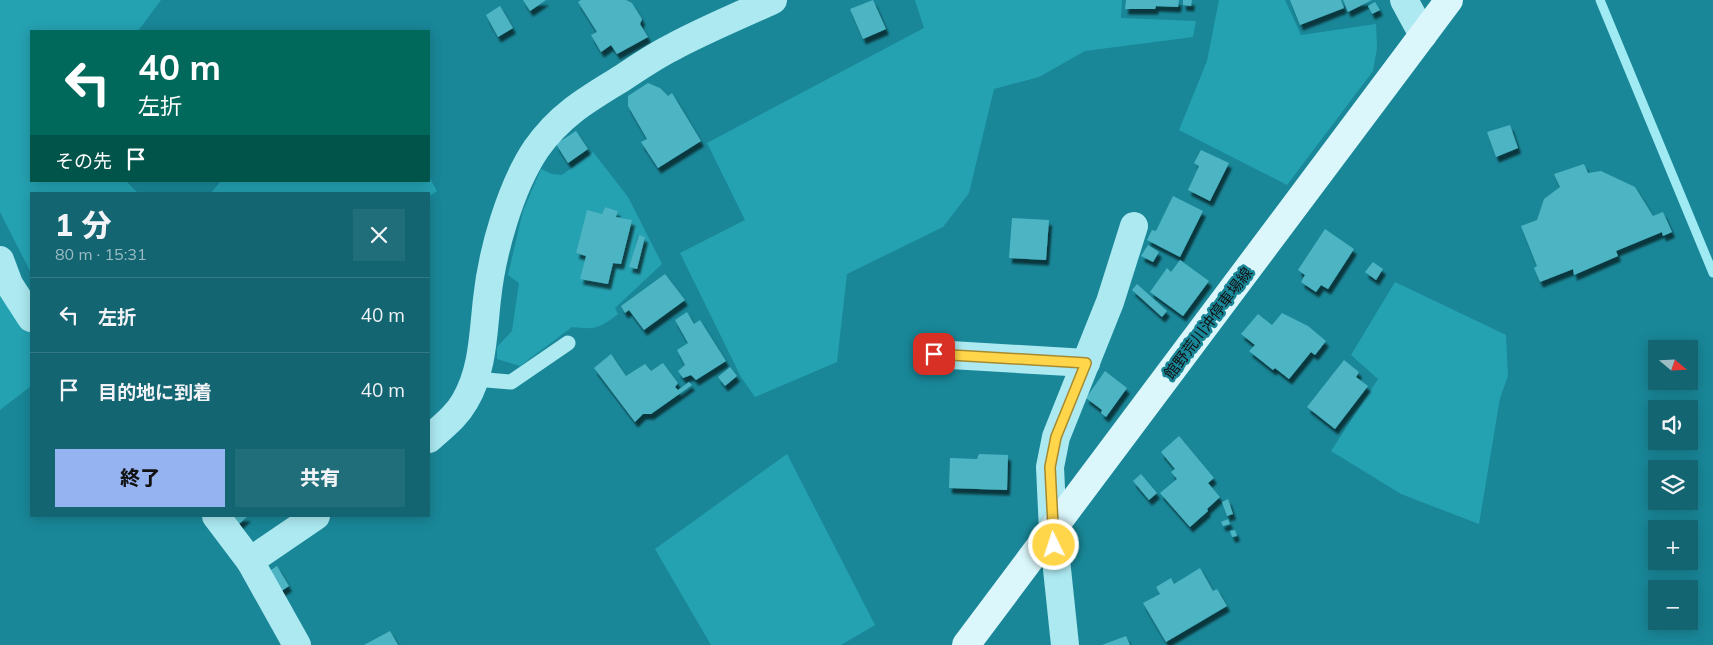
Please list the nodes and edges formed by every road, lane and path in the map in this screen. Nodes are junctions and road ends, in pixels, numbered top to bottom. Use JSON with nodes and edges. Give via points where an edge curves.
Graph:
{"nodes":[{"id":1,"x":773,"y":0,"type":"edge"},
{"id":2,"x":1404,"y":0,"type":"edge"},
{"id":3,"x":1449,"y":0,"type":"edge"},
{"id":4,"x":1423,"y":34,"type":"junction"},
{"id":5,"x":1134,"y":226,"type":"dead end"},
{"id":6,"x":0,"y":260,"type":"edge"},
{"id":7,"x":30,"y":316,"type":"edge"},
{"id":8,"x":568,"y":343,"type":"dead end"},
{"id":9,"x":934,"y":354,"type":"dead end"},
{"id":10,"x":1086,"y":363,"type":"junction"},
{"id":11,"x":475,"y":379,"type":"junction"},
{"id":12,"x":430,"y":438,"type":"edge"},
{"id":13,"x":217,"y":517,"type":"edge"},
{"id":14,"x":315,"y":517,"type":"edge"},
{"id":15,"x":1053,"y":531,"type":"junction"},
{"id":16,"x":250,"y":561,"type":"junction"},
{"id":17,"x":297,"y":645,"type":"edge"},
{"id":18,"x":966,"y":645,"type":"edge"},
{"id":19,"x":1064,"y":645,"type":"edge"}],
"edges":[{"from":1,"to":11,"type":"street","via":[[670,48],[598,93],[569,112],[537,148],[508,211],[494,261]]},
{"from":2,"to":4,"type":"street"},
{"from":3,"to":4,"type":"main road","name":"館野荒川沖停車場線"},
{"from":4,"to":15,"type":"main road","name":"館野荒川沖停車場線"},
{"from":5,"to":10,"type":"street"},
{"from":6,"to":7,"type":"street","via":[[9,284]]},
{"from":8,"to":11,"type":"lane","via":[[511,382]]},
{"from":9,"to":10,"type":"street"},
{"from":10,"to":15,"type":"street","via":[[1056,437],[1050,467]]},
{"from":11,"to":12,"type":"street","via":[[466,401],[454,417]]},
{"from":13,"to":16,"type":"street"},
{"from":14,"to":16,"type":"street"},
{"from":15,"to":18,"type":"main road","name":"館野荒川沖停車場線"},
{"from":15,"to":19,"type":"street"},
{"from":16,"to":17,"type":"street"}]}
